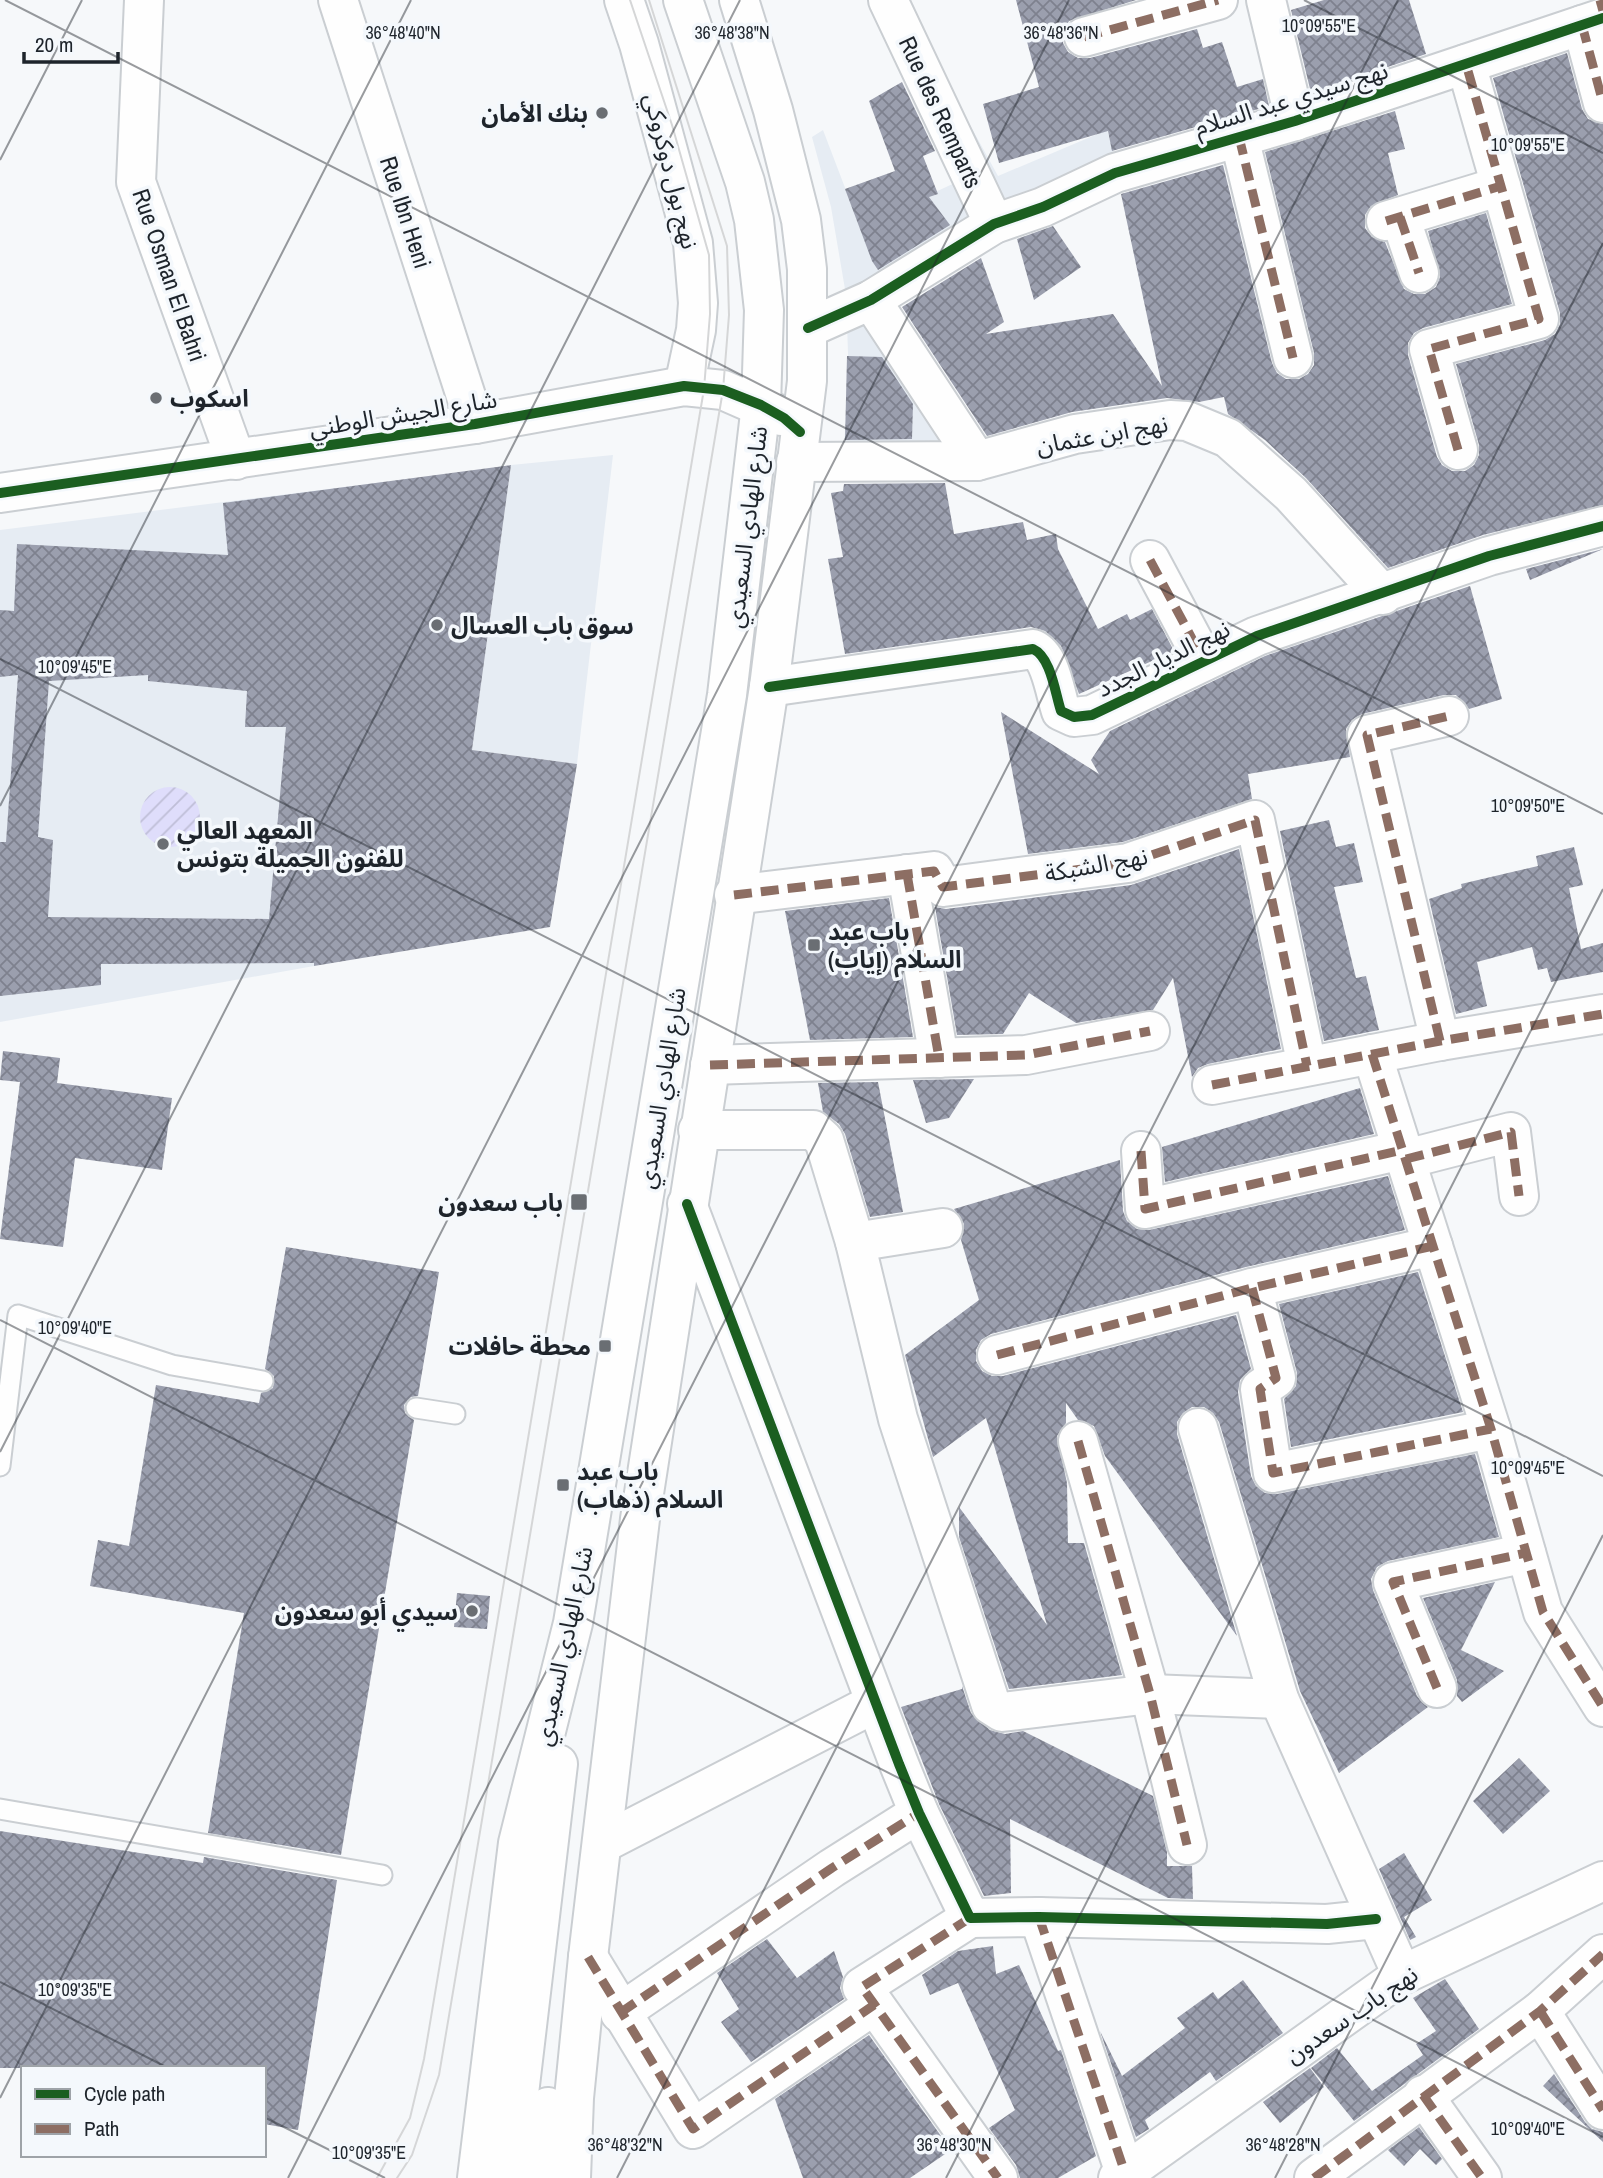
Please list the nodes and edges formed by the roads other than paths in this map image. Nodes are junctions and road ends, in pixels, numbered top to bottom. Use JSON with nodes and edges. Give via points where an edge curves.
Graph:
{"nodes":[{"id":1,"x":144,"y":0,"type":"edge"},
{"id":2,"x":338,"y":0,"type":"edge"},
{"id":3,"x":624,"y":0,"type":"edge"},
{"id":4,"x":683,"y":0,"type":"edge"},
{"id":5,"x":738,"y":0,"type":"edge"},
{"id":6,"x":888,"y":0,"type":"edge"},
{"id":7,"x":1218,"y":0,"type":"edge"},
{"id":8,"x":1266,"y":0,"type":"edge"},
{"id":9,"x":1597,"y":14,"type":"edge"},
{"id":10,"x":1084,"y":37,"type":"dead end"},
{"id":11,"x":1466,"y":64,"type":"junction"},
{"id":12,"x":1603,"y":103,"type":"edge"},
{"id":13,"x":1295,"y":121,"type":"junction"},
{"id":14,"x":1239,"y":137,"type":"junction"},
{"id":15,"x":1501,"y":186,"type":"junction"},
{"id":16,"x":994,"y":224,"type":"junction"},
{"id":17,"x":1419,"y":273,"type":"dead end"},
{"id":18,"x":871,"y":300,"type":"junction"},
{"id":19,"x":808,"y":328,"type":"junction"},
{"id":20,"x":1293,"y":358,"type":"dead end"},
{"id":21,"x":684,"y":386,"type":"junction"},
{"id":22,"x":761,"y":404,"type":"junction"},
{"id":23,"x":475,"y":424,"type":"junction"},
{"id":24,"x":798,"y":447,"type":"junction"},
{"id":25,"x":1458,"y":450,"type":"dead end"},
{"id":26,"x":236,"y":460,"type":"junction"},
{"id":27,"x":977,"y":461,"type":"junction"},
{"id":28,"x":0,"y":493,"type":"edge"},
{"id":29,"x":1603,"y":526,"type":"edge"},
{"id":30,"x":1150,"y":560,"type":"dead end"},
{"id":31,"x":1382,"y":595,"type":"junction"},
{"id":32,"x":1204,"y":661,"type":"junction"},
{"id":33,"x":769,"y":687,"type":"junction"},
{"id":34,"x":1449,"y":716,"type":"dead end"},
{"id":35,"x":907,"y":874,"type":"junction"},
{"id":36,"x":734,"y":895,"type":"junction"},
{"id":37,"x":1603,"y":1014,"type":"edge"},
{"id":38,"x":1150,"y":1031,"type":"dead end"},
{"id":39,"x":1440,"y":1041,"type":"junction"},
{"id":40,"x":1373,"y":1054,"type":"junction"},
{"id":41,"x":939,"y":1058,"type":"junction"},
{"id":42,"x":710,"y":1065,"type":"junction"},
{"id":43,"x":1307,"y":1066,"type":"junction"},
{"id":44,"x":1212,"y":1085,"type":"dead end"},
{"id":45,"x":698,"y":1130,"type":"junction"},
{"id":46,"x":1141,"y":1151,"type":"dead end"},
{"id":47,"x":1404,"y":1154,"type":"junction"},
{"id":48,"x":1519,"y":1196,"type":"dead end"},
{"id":49,"x":687,"y":1204,"type":"junction"},
{"id":50,"x":943,"y":1228,"type":"dead end"},
{"id":51,"x":855,"y":1242,"type":"junction"},
{"id":52,"x":1433,"y":1246,"type":"junction"},
{"id":53,"x":1252,"y":1287,"type":"junction"},
{"id":54,"x":997,"y":1355,"type":"dead end"},
{"id":55,"x":263,"y":1381,"type":"dead end"},
{"id":56,"x":416,"y":1408,"type":"dead end"},
{"id":57,"x":455,"y":1414,"type":"dead end"},
{"id":58,"x":1198,"y":1429,"type":"dead end"},
{"id":59,"x":1491,"y":1429,"type":"junction"},
{"id":60,"x":1078,"y":1441,"type":"dead end"},
{"id":61,"x":0,"y":1466,"type":"edge"},
{"id":62,"x":640,"y":1519,"type":"junction"},
{"id":63,"x":1526,"y":1553,"type":"junction"},
{"id":64,"x":573,"y":1623,"type":"junction"},
{"id":65,"x":1437,"y":1688,"type":"dead end"},
{"id":66,"x":1150,"y":1694,"type":"junction"},
{"id":67,"x":1279,"y":1699,"type":"junction"},
{"id":68,"x":875,"y":1703,"type":"junction"},
{"id":69,"x":1603,"y":1707,"type":"edge"},
{"id":70,"x":0,"y":1809,"type":"edge"},
{"id":71,"x":919,"y":1813,"type":"junction"},
{"id":72,"x":603,"y":1843,"type":"junction"},
{"id":73,"x":1187,"y":1845,"type":"dead end"},
{"id":74,"x":383,"y":1875,"type":"dead end"},
{"id":75,"x":1603,"y":1881,"type":"edge"},
{"id":76,"x":1040,"y":1917,"type":"junction"},
{"id":77,"x":971,"y":1918,"type":"junction"},
{"id":78,"x":1376,"y":1919,"type":"junction"},
{"id":79,"x":1603,"y":1954,"type":"edge"},
{"id":80,"x":588,"y":1957,"type":"junction"},
{"id":81,"x":1402,"y":1975,"type":"junction"},
{"id":82,"x":874,"y":2005,"type":"junction"},
{"id":83,"x":1539,"y":2011,"type":"junction"},
{"id":84,"x":620,"y":2013,"type":"junction"},
{"id":85,"x":524,"y":2039,"type":"junction"},
{"id":86,"x":1423,"y":2095,"type":"junction"},
{"id":87,"x":1603,"y":2110,"type":"edge"},
{"id":88,"x":1122,"y":2175,"type":"edge"},
{"id":89,"x":477,"y":2178,"type":"edge"},
{"id":90,"x":509,"y":2178,"type":"edge"},
{"id":91,"x":524,"y":2178,"type":"edge"},
{"id":92,"x":544,"y":2178,"type":"edge"},
{"id":93,"x":571,"y":2178,"type":"edge"},
{"id":94,"x":998,"y":2178,"type":"edge"},
{"id":95,"x":1314,"y":2178,"type":"edge"},
{"id":96,"x":1482,"y":2178,"type":"edge"}],
"edges":[{"from":1,"to":26,"type":"street","name":"Rue Osman El Bahri","via":[[136,182]]},
{"from":2,"to":23,"type":"street","name":"Rue Ibn Heni"},
{"from":3,"to":21,"type":"street","name":"نهج بول دوكروكي","via":[[693,243],[698,303]]},
{"from":4,"to":22,"type":"street","name":"شارع الهادي السعيدي","via":[[754,220],[763,299]]},
{"from":5,"to":19,"type":"street","name":"شارع الهادي السعيدي","via":[[801,220]]},
{"from":6,"to":16,"type":"street","name":"Rue des Remparts"},
{"from":7,"to":10,"type":"street"},
{"from":8,"to":13,"type":"street"},
{"from":9,"to":11,"type":"street","name":"نهج سيدي عبد السلام"},
{"from":9,"to":12,"type":"street"},
{"from":11,"to":13,"type":"street","name":"نهج سيدي عبد السلام"},
{"from":11,"to":15,"type":"street"},
{"from":13,"to":14,"type":"street","name":"نهج سيدي عبد السلام"},
{"from":14,"to":16,"type":"street","name":"نهج سيدي عبد السلام","via":[[1115,173]]},
{"from":14,"to":20,"type":"street"},
{"from":15,"to":17,"type":"street","via":[[1393,219]]},
{"from":15,"to":25,"type":"street","via":[[1539,319],[1429,349]]},
{"from":16,"to":18,"type":"street","name":"نهج سيدي عبد السلام"},
{"from":18,"to":19,"type":"street","name":"نهج سيدي عبد السلام"},
{"from":18,"to":27,"type":"street"},
{"from":19,"to":24,"type":"street","name":"شارع الهادي السعيدي"},
{"from":21,"to":22,"type":"street","name":"شارع الجيش الوطني","via":[[723,390]]},
{"from":21,"to":23,"type":"street","name":"شارع الجيش الوطني"},
{"from":22,"to":24,"type":"street","name":"شارع الجيش الوطني","via":[[784,418]]},
{"from":22,"to":64,"type":"street","name":"شارع الهادي السعيدي","via":[[727,695]]},
{"from":23,"to":26,"type":"street","name":"شارع الجيش الوطني"},
{"from":24,"to":27,"type":"street","name":"نهج ابن عثمان"},
{"from":24,"to":33,"type":"street","name":"شارع الهادي السعيدي"},
{"from":26,"to":28,"type":"street","name":"شارع الجيش الوطني"},
{"from":27,"to":31,"type":"street","name":"نهج ابن عثمان","via":[[1089,432],[1170,420],[1206,427],[1228,438],[1291,495]]},
{"from":29,"to":31,"type":"street","name":"نهج الديار الجدد","via":[[1489,556]]},
{"from":30,"to":32,"type":"street"},
{"from":31,"to":32,"type":"street","name":"نهج الديار الجدد","via":[[1256,636]]},
{"from":32,"to":33,"type":"street","name":"نهج الديار الجدد","via":[[1092,715],[1074,717],[1061,711],[1046,663],[1032,649]]},
{"from":33,"to":36,"type":"street","name":"شارع الهادي السعيدي"},
{"from":34,"to":39,"type":"street","via":[[1367,735]]},
{"from":35,"to":36,"type":"street","name":"نهج الشبكة"},
{"from":35,"to":41,"type":"street"},
{"from":35,"to":43,"type":"street","name":"نهج الشبكة","via":[[934,871],[943,887],[1128,863],[1255,820]]},
{"from":36,"to":42,"type":"street","name":"شارع الهادي السعيدي"},
{"from":37,"to":39,"type":"street"},
{"from":38,"to":41,"type":"street","via":[[1026,1055]]},
{"from":39,"to":40,"type":"street"},
{"from":40,"to":43,"type":"street"},
{"from":40,"to":47,"type":"street"},
{"from":41,"to":42,"type":"street"},
{"from":42,"to":45,"type":"street","name":"شارع الهادي السعيدي"},
{"from":43,"to":44,"type":"street"},
{"from":45,"to":49,"type":"street","name":"شارع الهادي السعيدي"},
{"from":45,"to":51,"type":"street","via":[[813,1130],[824,1140]]},
{"from":46,"to":47,"type":"street","via":[[1145,1209]]},
{"from":47,"to":48,"type":"street","via":[[1511,1132]]},
{"from":47,"to":52,"type":"street"},
{"from":49,"to":62,"type":"street","name":"شارع الهادي السعيدي"},
{"from":49,"to":68,"type":"street"},
{"from":50,"to":51,"type":"street"},
{"from":51,"to":66,"type":"street","via":[[898,1419],[991,1705],[1002,1712]]},
{"from":52,"to":53,"type":"street"},
{"from":52,"to":59,"type":"street"},
{"from":53,"to":54,"type":"street"},
{"from":53,"to":59,"type":"street","via":[[1276,1378],[1260,1389],[1273,1473]]},
{"from":55,"to":61,"type":"lane","via":[[172,1365],[18,1315]]},
{"from":56,"to":57,"type":"lane"},
{"from":58,"to":67,"type":"street"},
{"from":59,"to":63,"type":"street"},
{"from":60,"to":66,"type":"street"},
{"from":62,"to":72,"type":"street","name":"شارع الهادي السعيدي"},
{"from":62,"to":92,"type":"street","via":[[599,1705],[553,2043]]},
{"from":63,"to":65,"type":"street","via":[[1394,1582]]},
{"from":63,"to":69,"type":"street","via":[[1543,1612]]},
{"from":64,"to":85,"type":"street"},
{"from":64,"to":89,"type":"street","name":"شارع الهادي السعيدي","via":[[518,1843]]},
{"from":66,"to":67,"type":"street"},
{"from":66,"to":73,"type":"street"},
{"from":67,"to":78,"type":"street"},
{"from":68,"to":71,"type":"street"},
{"from":68,"to":72,"type":"street"},
{"from":70,"to":74,"type":"lane"},
{"from":71,"to":77,"type":"street"},
{"from":71,"to":84,"type":"street"},
{"from":72,"to":80,"type":"street","name":"شارع الهادي السعيدي"},
{"from":75,"to":81,"type":"street","name":"نهج باب سعدون"},
{"from":76,"to":77,"type":"street"},
{"from":76,"to":78,"type":"street","via":[[1327,1924]]},
{"from":76,"to":88,"type":"street"},
{"from":77,"to":82,"type":"street","via":[[862,1987]]},
{"from":78,"to":81,"type":"street"},
{"from":79,"to":83,"type":"street"},
{"from":80,"to":84,"type":"street"},
{"from":80,"to":93,"type":"street","name":"شارع الهادي السعيدي"},
{"from":81,"to":88,"type":"street","name":"نهج باب سعدون"},
{"from":82,"to":84,"type":"street","via":[[693,2129]]},
{"from":82,"to":94,"type":"street"},
{"from":83,"to":86,"type":"street"},
{"from":83,"to":87,"type":"street"},
{"from":85,"to":90,"type":"street"},
{"from":85,"to":91,"type":"street"},
{"from":86,"to":95,"type":"street"},
{"from":86,"to":96,"type":"street"}]}
